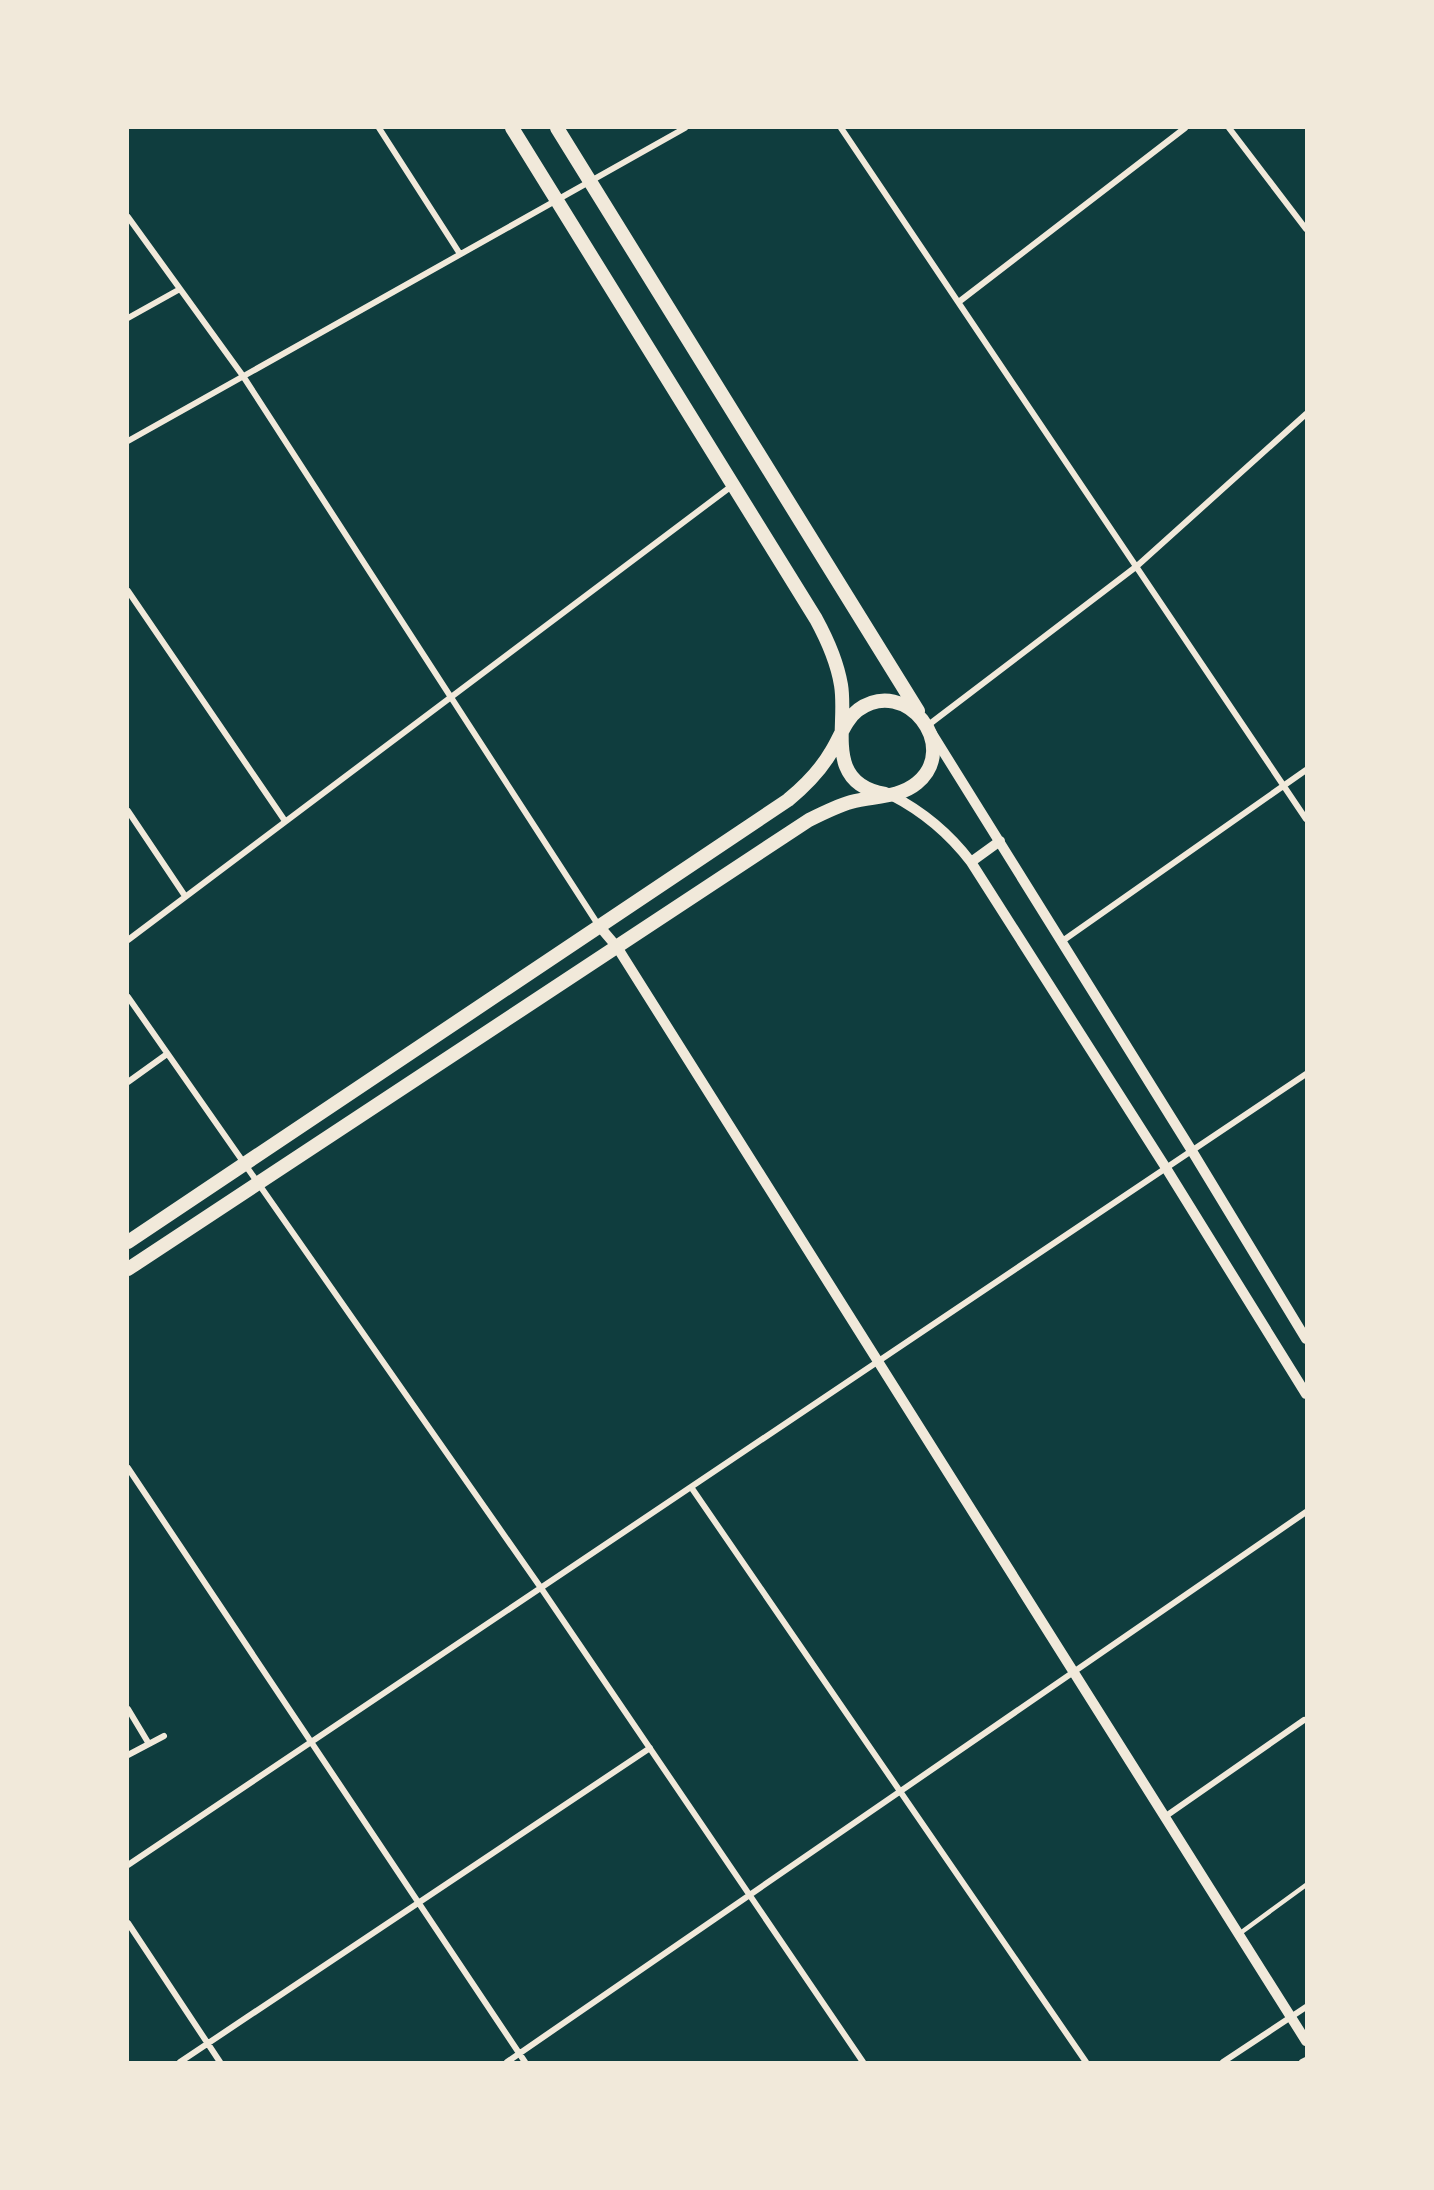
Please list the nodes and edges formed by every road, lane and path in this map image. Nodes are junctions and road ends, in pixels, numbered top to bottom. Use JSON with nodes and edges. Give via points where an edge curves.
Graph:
{"nodes":[{"id":1,"x":379,"y":128,"type":"edge"},
{"id":2,"x":512,"y":128,"type":"edge"},
{"id":3,"x":557,"y":128,"type":"edge"},
{"id":4,"x":685,"y":128,"type":"edge"},
{"id":5,"x":841,"y":128,"type":"edge"},
{"id":6,"x":1185,"y":128,"type":"edge"},
{"id":7,"x":1229,"y":128,"type":"edge"},
{"id":8,"x":591,"y":180,"type":"junction"},
{"id":9,"x":557,"y":200,"type":"junction"},
{"id":10,"x":128,"y":217,"type":"edge"},
{"id":11,"x":1306,"y":229,"type":"edge"},
{"id":12,"x":460,"y":254,"type":"junction"},
{"id":13,"x":180,"y":289,"type":"junction"},
{"id":14,"x":960,"y":301,"type":"junction"},
{"id":15,"x":128,"y":318,"type":"edge"},
{"id":16,"x":243,"y":376,"type":"junction"},
{"id":17,"x":1306,"y":414,"type":"edge"},
{"id":18,"x":128,"y":441,"type":"edge"},
{"id":19,"x":733,"y":485,"type":"junction"},
{"id":20,"x":1137,"y":566,"type":"junction"},
{"id":21,"x":128,"y":591,"type":"edge"},
{"id":22,"x":451,"y":697,"type":"junction"},
{"id":23,"x":927,"y":726,"type":"junction"},
{"id":24,"x":841,"y":736,"type":"junction"},
{"id":25,"x":1306,"y":770,"type":"edge"},
{"id":26,"x":1283,"y":786,"type":"junction"},
{"id":27,"x":891,"y":795,"type":"junction"},
{"id":28,"x":128,"y":811,"type":"edge"},
{"id":29,"x":1306,"y":819,"type":"edge"},
{"id":30,"x":285,"y":822,"type":"junction"},
{"id":31,"x":1000,"y":842,"type":"junction"},
{"id":32,"x":971,"y":862,"type":"junction"},
{"id":33,"x":185,"y":896,"type":"junction"},
{"id":34,"x":600,"y":927,"type":"junction"},
{"id":35,"x":128,"y":940,"type":"edge"},
{"id":36,"x":1061,"y":942,"type":"junction"},
{"id":37,"x":617,"y":946,"type":"junction"},
{"id":38,"x":128,"y":997,"type":"edge"},
{"id":39,"x":166,"y":1054,"type":"junction"},
{"id":40,"x":1306,"y":1074,"type":"edge"},
{"id":41,"x":128,"y":1082,"type":"edge"},
{"id":42,"x":1192,"y":1151,"type":"junction"},
{"id":43,"x":243,"y":1165,"type":"junction"},
{"id":44,"x":1167,"y":1168,"type":"junction"},
{"id":45,"x":259,"y":1182,"type":"junction"},
{"id":46,"x":128,"y":1242,"type":"edge"},
{"id":47,"x":128,"y":1269,"type":"edge"},
{"id":48,"x":1306,"y":1339,"type":"edge"},
{"id":49,"x":879,"y":1361,"type":"junction"},
{"id":50,"x":1306,"y":1394,"type":"edge"},
{"id":51,"x":128,"y":1468,"type":"edge"},
{"id":52,"x":691,"y":1487,"type":"junction"},
{"id":53,"x":1306,"y":1512,"type":"edge"},
{"id":54,"x":541,"y":1588,"type":"junction"},
{"id":55,"x":1074,"y":1672,"type":"junction"},
{"id":56,"x":128,"y":1709,"type":"edge"},
{"id":57,"x":1304,"y":1720,"type":"dead end"},
{"id":58,"x":164,"y":1736,"type":"dead end"},
{"id":59,"x":310,"y":1743,"type":"junction"},
{"id":60,"x":149,"y":1744,"type":"junction"},
{"id":61,"x":650,"y":1748,"type":"junction"},
{"id":62,"x":128,"y":1755,"type":"edge"},
{"id":63,"x":899,"y":1793,"type":"junction"},
{"id":64,"x":1166,"y":1816,"type":"junction"},
{"id":65,"x":128,"y":1865,"type":"edge"},
{"id":66,"x":1306,"y":1885,"type":"edge"},
{"id":67,"x":750,"y":1895,"type":"junction"},
{"id":68,"x":419,"y":1902,"type":"junction"},
{"id":69,"x":128,"y":1923,"type":"edge"},
{"id":70,"x":1239,"y":1934,"type":"junction"},
{"id":71,"x":1306,"y":2007,"type":"edge"},
{"id":72,"x":1291,"y":2017,"type":"junction"},
{"id":73,"x":1306,"y":2041,"type":"edge"},
{"id":74,"x":208,"y":2044,"type":"junction"},
{"id":75,"x":520,"y":2054,"type":"junction"},
{"id":76,"x":1306,"y":2060,"type":"edge"},
{"id":77,"x":180,"y":2062,"type":"edge"},
{"id":78,"x":220,"y":2062,"type":"edge"},
{"id":79,"x":507,"y":2062,"type":"edge"},
{"id":80,"x":525,"y":2062,"type":"edge"},
{"id":81,"x":863,"y":2062,"type":"edge"},
{"id":82,"x":1086,"y":2062,"type":"edge"},
{"id":83,"x":1223,"y":2062,"type":"edge"},
{"id":84,"x":1302,"y":2062,"type":"edge"}],
"edges":[{"from":1,"to":12,"type":"street"},
{"from":2,"to":9,"type":"main road"},
{"from":3,"to":8,"type":"main road"},
{"from":4,"to":8,"type":"street"},
{"from":5,"to":14,"type":"street"},
{"from":6,"to":14,"type":"street"},
{"from":7,"to":11,"type":"street"},
{"from":8,"to":9,"type":"street"},
{"from":8,"to":23,"type":"main road"},
{"from":9,"to":12,"type":"street"},
{"from":9,"to":19,"type":"main road"},
{"from":10,"to":13,"type":"street"},
{"from":12,"to":16,"type":"street"},
{"from":13,"to":15,"type":"street"},
{"from":13,"to":16,"type":"street"},
{"from":14,"to":20,"type":"street"},
{"from":16,"to":18,"type":"street"},
{"from":16,"to":22,"type":"street"},
{"from":17,"to":20,"type":"street"},
{"from":19,"to":22,"type":"street"},
{"from":19,"to":24,"type":"main road","via":[[828,640],[842,687]]},
{"from":20,"to":23,"type":"street"},
{"from":20,"to":26,"type":"street"},
{"from":21,"to":30,"type":"street"},
{"from":22,"to":30,"type":"street"},
{"from":22,"to":34,"type":"street"},
{"from":23,"to":24,"type":"main road","via":[[917,713],[889,701],[859,710]]},
{"from":23,"to":27,"type":"main road","via":[[932,740],[928,770],[906,791]]},
{"from":23,"to":31,"type":"street"},
{"from":24,"to":27,"type":"main road","via":[[845,764],[853,777],[864,786]]},
{"from":24,"to":34,"type":"main road","via":[[818,771],[788,800]]},
{"from":25,"to":26,"type":"street"},
{"from":26,"to":29,"type":"street"},
{"from":26,"to":36,"type":"street"},
{"from":27,"to":32,"type":"street","via":[[927,816]]},
{"from":27,"to":37,"type":"main road","via":[[849,802],[809,820]]},
{"from":28,"to":33,"type":"street"},
{"from":30,"to":33,"type":"street"},
{"from":31,"to":32,"type":"street"},
{"from":31,"to":36,"type":"street"},
{"from":32,"to":44,"type":"street"},
{"from":33,"to":35,"type":"street"},
{"from":34,"to":37,"type":"street"},
{"from":34,"to":43,"type":"main road"},
{"from":36,"to":42,"type":"street"},
{"from":37,"to":45,"type":"main road"},
{"from":37,"to":49,"type":"street"},
{"from":38,"to":39,"type":"street"},
{"from":39,"to":41,"type":"street"},
{"from":39,"to":43,"type":"street"},
{"from":40,"to":42,"type":"street"},
{"from":42,"to":44,"type":"street"},
{"from":42,"to":48,"type":"street"},
{"from":43,"to":45,"type":"street"},
{"from":43,"to":46,"type":"main road"},
{"from":44,"to":49,"type":"street"},
{"from":44,"to":50,"type":"street"},
{"from":45,"to":47,"type":"main road"},
{"from":45,"to":54,"type":"street"},
{"from":49,"to":52,"type":"street"},
{"from":49,"to":55,"type":"street"},
{"from":51,"to":59,"type":"street"},
{"from":52,"to":54,"type":"street"},
{"from":52,"to":63,"type":"street"},
{"from":53,"to":55,"type":"street"},
{"from":54,"to":59,"type":"street"},
{"from":54,"to":61,"type":"street"},
{"from":55,"to":63,"type":"street"},
{"from":55,"to":64,"type":"street"},
{"from":56,"to":60,"type":"street"},
{"from":57,"to":64,"type":"street"},
{"from":58,"to":60,"type":"street"},
{"from":59,"to":65,"type":"street"},
{"from":59,"to":68,"type":"street"},
{"from":60,"to":62,"type":"street"},
{"from":61,"to":67,"type":"street"},
{"from":61,"to":68,"type":"street"},
{"from":63,"to":67,"type":"street"},
{"from":63,"to":82,"type":"street"},
{"from":64,"to":70,"type":"street"},
{"from":66,"to":70,"type":"lane"},
{"from":67,"to":75,"type":"street"},
{"from":67,"to":81,"type":"street"},
{"from":68,"to":74,"type":"street"},
{"from":68,"to":75,"type":"street"},
{"from":69,"to":74,"type":"street"},
{"from":70,"to":72,"type":"street"},
{"from":71,"to":72,"type":"street"},
{"from":72,"to":73,"type":"street"},
{"from":72,"to":83,"type":"street"},
{"from":74,"to":77,"type":"street"},
{"from":74,"to":78,"type":"street"},
{"from":75,"to":79,"type":"street"},
{"from":75,"to":80,"type":"street"},
{"from":76,"to":84,"type":"street"}]}
